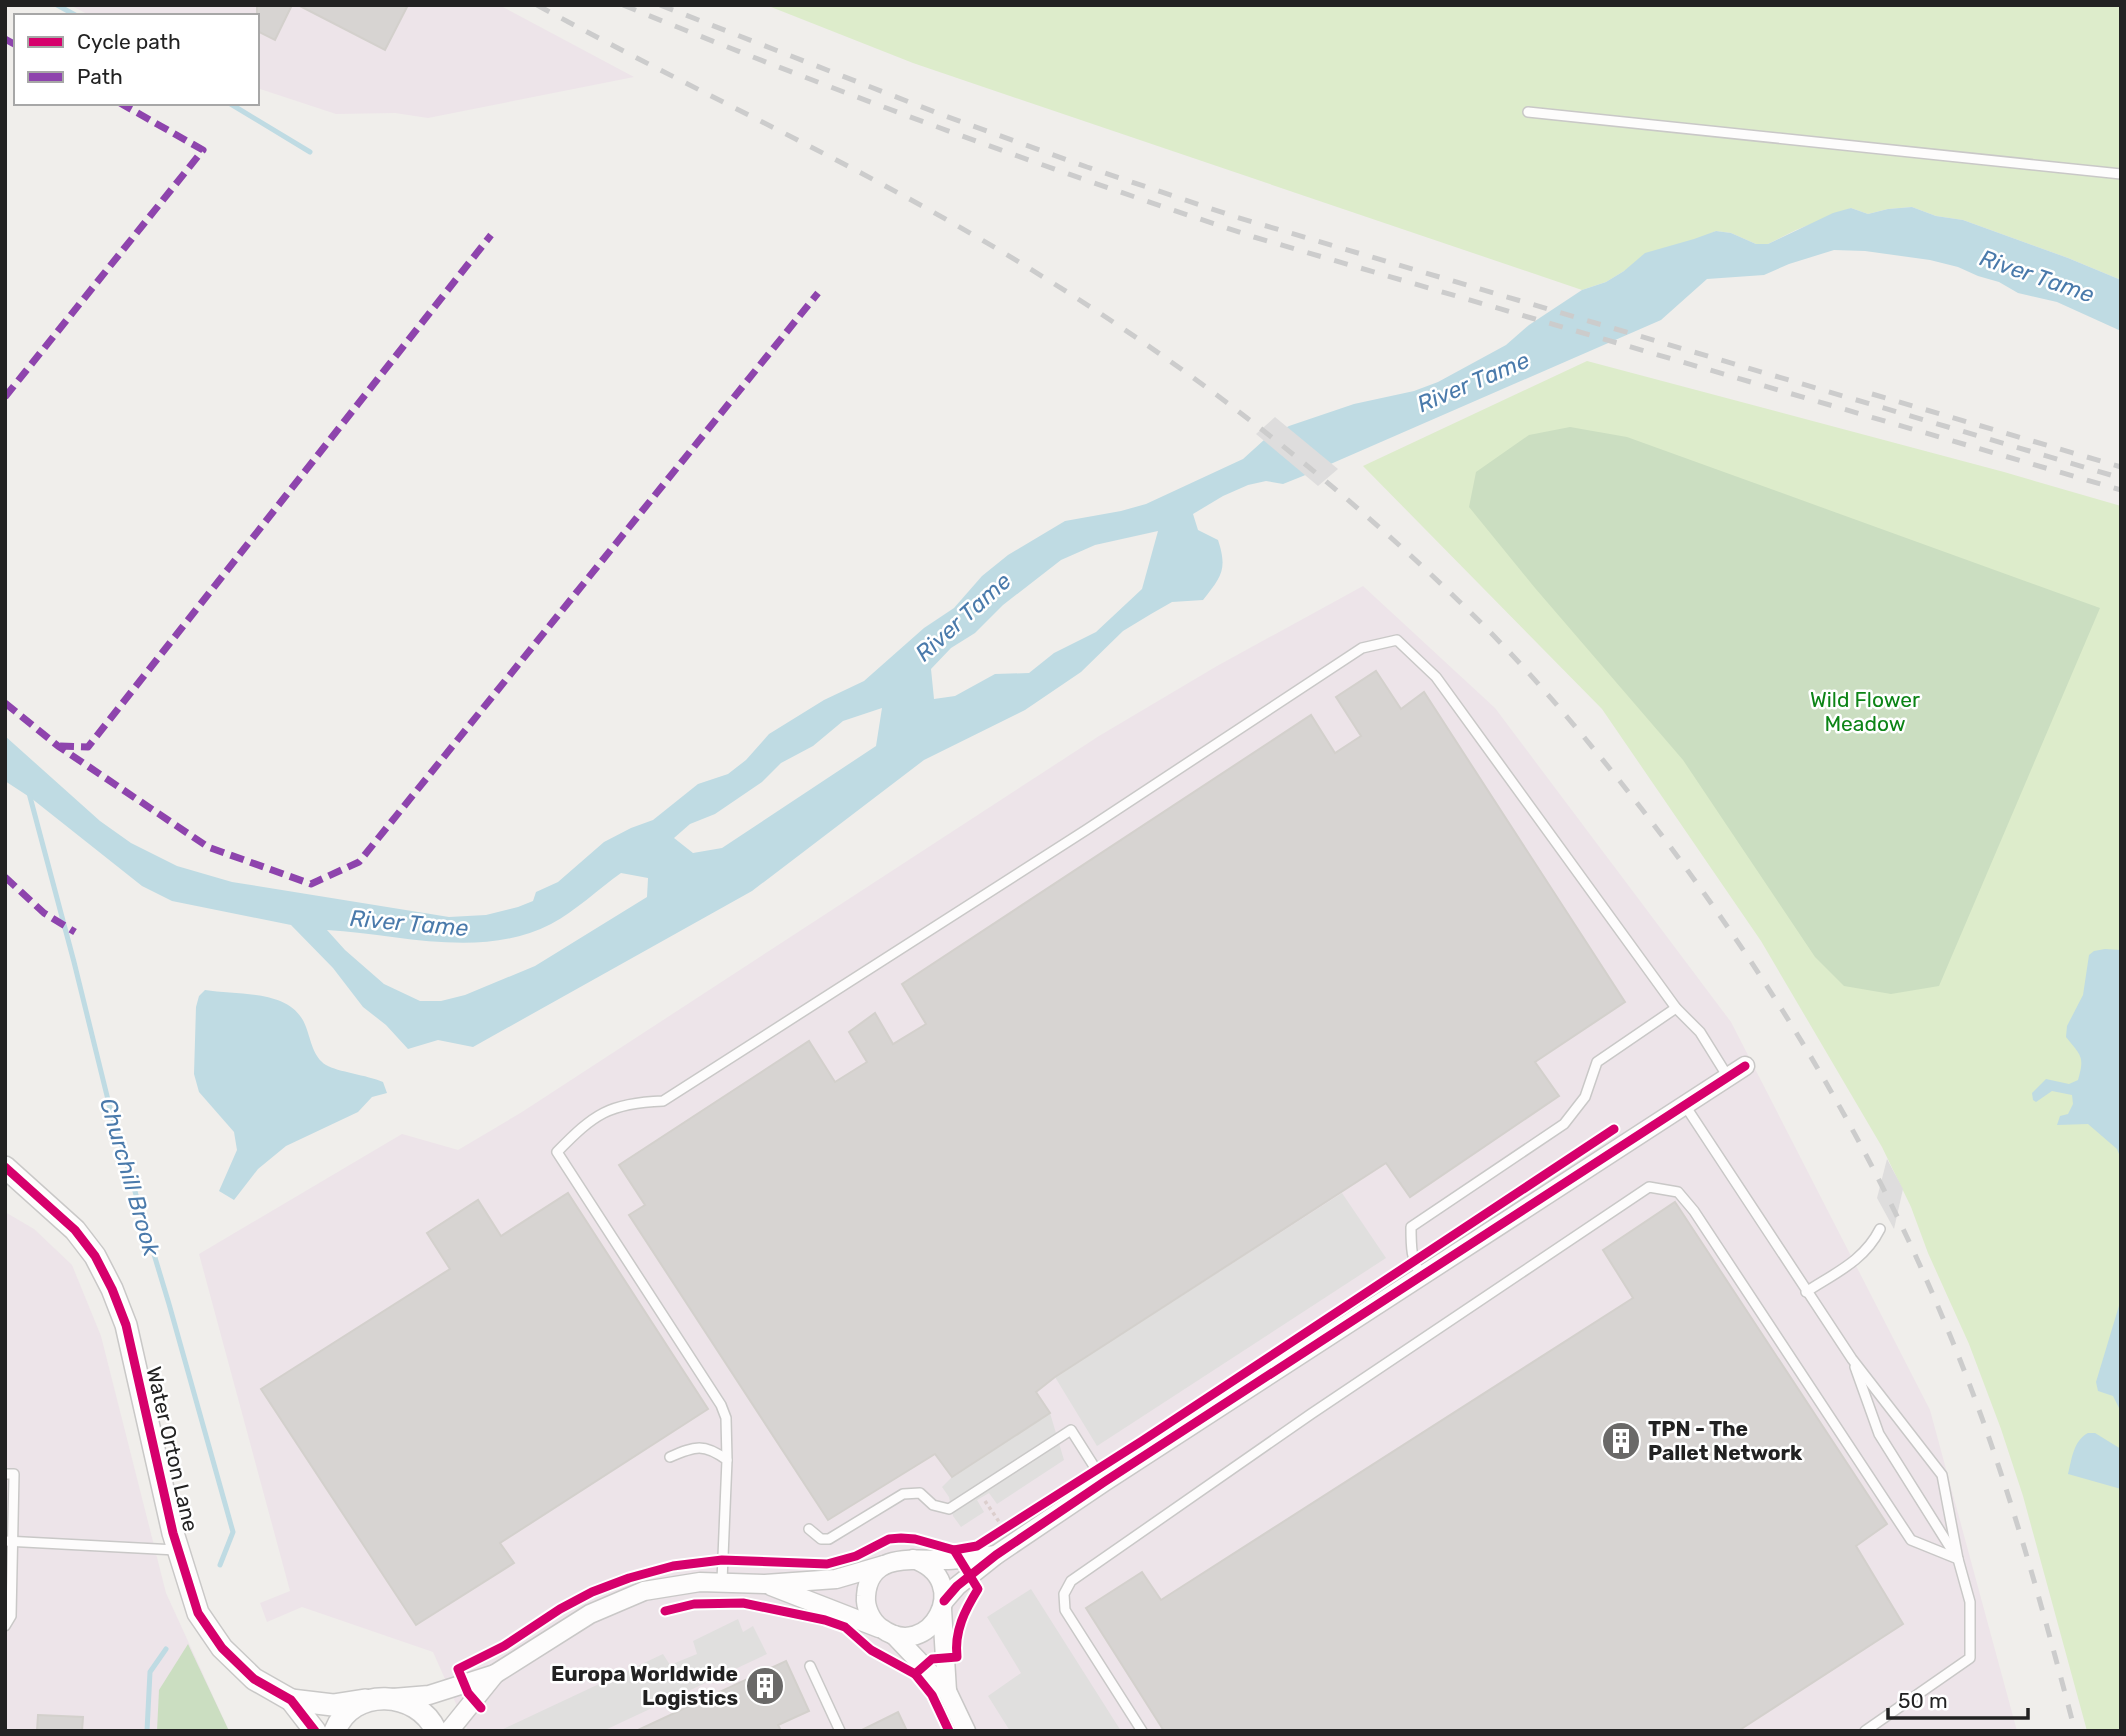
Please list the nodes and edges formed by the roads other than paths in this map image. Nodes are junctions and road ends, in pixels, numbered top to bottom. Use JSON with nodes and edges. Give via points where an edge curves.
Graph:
{"nodes":[{"id":1,"x":1528,"y":112,"type":"dead end"},
{"id":2,"x":2121,"y":174,"type":"edge"},
{"id":3,"x":1676,"y":1008,"type":"junction"},
{"id":4,"x":1745,"y":1066,"type":"dead end"},
{"id":5,"x":1728,"y":1078,"type":"junction"},
{"id":6,"x":1686,"y":1107,"type":"junction"},
{"id":7,"x":5,"y":1167,"type":"edge"},
{"id":8,"x":1880,"y":1228,"type":"dead end"},
{"id":9,"x":1422,"y":1277,"type":"junction"},
{"id":10,"x":1806,"y":1292,"type":"junction"},
{"id":11,"x":1852,"y":1359,"type":"junction"},
{"id":12,"x":670,"y":1457,"type":"dead end"},
{"id":13,"x":727,"y":1460,"type":"junction"},
{"id":14,"x":5,"y":1474,"type":"edge"},
{"id":15,"x":1104,"y":1482,"type":"junction"},
{"id":16,"x":809,"y":1529,"type":"dead end"},
{"id":17,"x":9,"y":1541,"type":"edge"},
{"id":18,"x":178,"y":1550,"type":"junction"},
{"id":19,"x":996,"y":1555,"type":"junction"},
{"id":20,"x":913,"y":1559,"type":"junction"},
{"id":21,"x":1958,"y":1559,"type":"junction"},
{"id":22,"x":884,"y":1564,"type":"junction"},
{"id":23,"x":722,"y":1581,"type":"junction"},
{"id":24,"x":765,"y":1584,"type":"junction"},
{"id":25,"x":943,"y":1605,"type":"junction"},
{"id":26,"x":5,"y":1626,"type":"edge"},
{"id":27,"x":887,"y":1632,"type":"junction"},
{"id":28,"x":810,"y":1666,"type":"dead end"},
{"id":29,"x":495,"y":1674,"type":"junction"},
{"id":30,"x":947,"y":1691,"type":"junction"},
{"id":31,"x":385,"y":1698,"type":"junction"},
{"id":32,"x":291,"y":1700,"type":"junction"},
{"id":33,"x":315,"y":1731,"type":"edge"},
{"id":34,"x":335,"y":1731,"type":"edge"},
{"id":35,"x":436,"y":1731,"type":"edge"},
{"id":36,"x":449,"y":1731,"type":"edge"},
{"id":37,"x":840,"y":1731,"type":"edge"},
{"id":38,"x":966,"y":1731,"type":"edge"},
{"id":39,"x":1142,"y":1731,"type":"edge"},
{"id":40,"x":1865,"y":1731,"type":"edge"}],
"edges":[{"from":1,"to":2,"type":"lane"},
{"from":3,"to":5,"type":"lane","via":[[1700,1032]]},
{"from":3,"to":9,"type":"lane","via":[[1597,1062],[1586,1097],[1564,1124],[1411,1227],[1410,1254]]},
{"from":3,"to":13,"type":"lane","via":[[1436,677],[1397,640],[1362,648],[663,1101],[620,1105],[602,1113],[557,1152],[721,1405],[726,1418]]},
{"from":4,"to":5,"type":"street"},
{"from":5,"to":6,"type":"street"},
{"from":6,"to":9,"type":"street"},
{"from":6,"to":10,"type":"lane"},
{"from":7,"to":18,"type":"street","name":"Water Orton Lane","via":[[75,1230],[112,1289],[126,1325]]},
{"from":8,"to":10,"type":"lane","via":[[1860,1257]]},
{"from":9,"to":15,"type":"street"},
{"from":10,"to":11,"type":"lane"},
{"from":11,"to":21,"type":"lane","via":[[1879,1434]]},
{"from":11,"to":21,"type":"lane","via":[[1942,1475]]},
{"from":12,"to":13,"type":"lane","via":[[690,1449],[712,1449]]},
{"from":13,"to":23,"type":"lane"},
{"from":14,"to":17,"type":"lane","via":[[14,1474]]},
{"from":15,"to":16,"type":"lane","via":[[1071,1430],[949,1509],[933,1505],[920,1493],[903,1494],[829,1539],[821,1539]]},
{"from":15,"to":19,"type":"street","via":[[1009,1536]]},
{"from":17,"to":18,"type":"lane"},
{"from":17,"to":26,"type":"lane","via":[[11,1616]]},
{"from":18,"to":32,"type":"street","name":"Water Orton Lane","via":[[198,1613],[222,1648],[254,1679]]},
{"from":19,"to":20,"type":"street"},
{"from":19,"to":25,"type":"street","via":[[957,1586]]},
{"from":20,"to":22,"type":"street"},
{"from":20,"to":25,"type":"street","via":[[936,1574],[944,1592]]},
{"from":21,"to":39,"type":"lane","via":[[1911,1540],[1694,1211],[1678,1192],[1649,1186],[1071,1581],[1064,1594],[1065,1610]]},
{"from":21,"to":40,"type":"lane","via":[[1970,1602],[1970,1658]]},
{"from":22,"to":24,"type":"street","via":[[836,1579]]},
{"from":22,"to":27,"type":"street","via":[[872,1576],[866,1597],[870,1617]]},
{"from":23,"to":24,"type":"street"},
{"from":23,"to":29,"type":"street","via":[[644,1591],[590,1614]]},
{"from":24,"to":27,"type":"street"},
{"from":25,"to":27,"type":"street","via":[[925,1631],[910,1637]]},
{"from":25,"to":30,"type":"street"},
{"from":27,"to":30,"type":"street"},
{"from":28,"to":37,"type":"lane"},
{"from":29,"to":31,"type":"street","via":[[429,1695]]},
{"from":29,"to":36,"type":"street"},
{"from":30,"to":38,"type":"street"},
{"from":31,"to":32,"type":"street","name":"Water Orton Lane","via":[[333,1705]]},
{"from":31,"to":34,"type":"street","via":[[355,1707]]},
{"from":31,"to":35,"type":"street","via":[[415,1706]]},
{"from":32,"to":33,"type":"street","name":"Water Orton Lane"}]}
